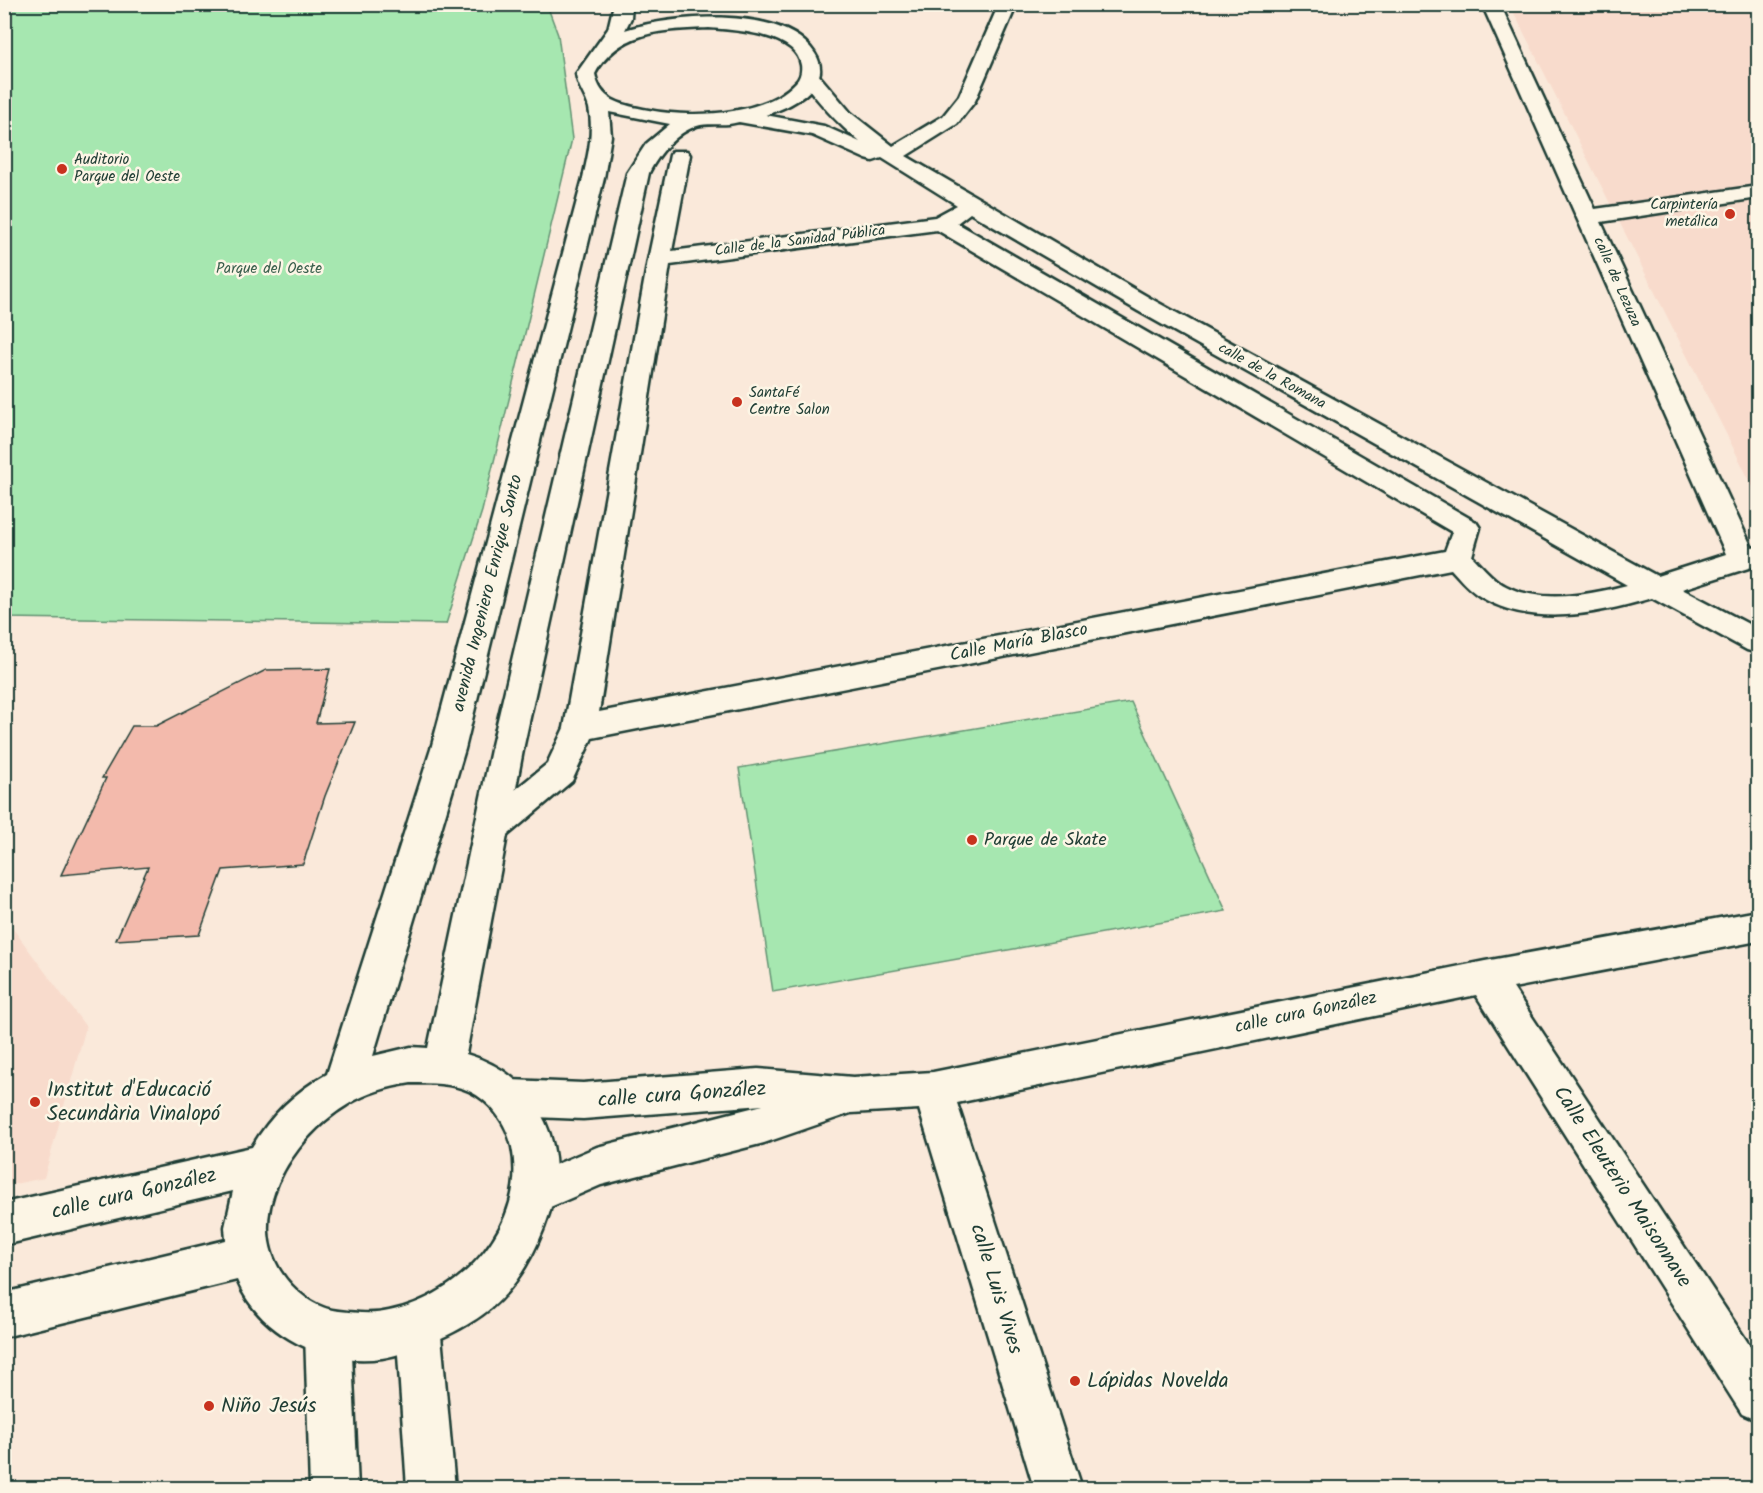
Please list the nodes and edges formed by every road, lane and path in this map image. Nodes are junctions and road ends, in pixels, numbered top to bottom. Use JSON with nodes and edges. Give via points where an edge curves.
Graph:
{"nodes":[{"id":1,"x":623,"y":4,"type":"edge"},
{"id":2,"x":1008,"y":4,"type":"edge"},
{"id":3,"x":1491,"y":4,"type":"edge"},
{"id":4,"x":695,"y":6,"type":"dead end"},
{"id":5,"x":734,"y":24,"type":"junction"},
{"id":6,"x":599,"y":51,"type":"junction"},
{"id":7,"x":810,"y":77,"type":"junction"},
{"id":8,"x":595,"y":96,"type":"junction"},
{"id":9,"x":739,"y":116,"type":"junction"},
{"id":10,"x":690,"y":121,"type":"junction"},
{"id":11,"x":680,"y":155,"type":"dead end"},
{"id":12,"x":893,"y":155,"type":"junction"},
{"id":13,"x":939,"y":187,"type":"junction"},
{"id":14,"x":1758,"y":192,"type":"edge"},
{"id":15,"x":971,"y":205,"type":"junction"},
{"id":16,"x":1588,"y":216,"type":"junction"},
{"id":17,"x":942,"y":223,"type":"junction"},
{"id":18,"x":659,"y":260,"type":"junction"},
{"id":19,"x":1503,"y":503,"type":"junction"},
{"id":20,"x":1466,"y":528,"type":"junction"},
{"id":21,"x":1457,"y":558,"type":"junction"},
{"id":22,"x":1751,"y":558,"type":"edge"},
{"id":23,"x":1656,"y":588,"type":"junction"},
{"id":24,"x":1758,"y":642,"type":"edge"},
{"id":25,"x":580,"y":728,"type":"junction"},
{"id":26,"x":491,"y":829,"type":"junction"},
{"id":27,"x":1758,"y":926,"type":"edge"},
{"id":28,"x":1485,"y":977,"type":"junction"},
{"id":29,"x":444,"y":1066,"type":"junction"},
{"id":30,"x":344,"y":1085,"type":"junction"},
{"id":31,"x":933,"y":1090,"type":"junction"},
{"id":32,"x":853,"y":1095,"type":"junction"},
{"id":33,"x":510,"y":1098,"type":"junction"},
{"id":34,"x":263,"y":1164,"type":"junction"},
{"id":35,"x":534,"y":1194,"type":"junction"},
{"id":36,"x":4,"y":1224,"type":"edge"},
{"id":37,"x":248,"y":1256,"type":"junction"},
{"id":38,"x":4,"y":1316,"type":"edge"},
{"id":39,"x":418,"y":1325,"type":"junction"},
{"id":40,"x":328,"y":1333,"type":"junction"},
{"id":41,"x":1758,"y":1398,"type":"edge"},
{"id":42,"x":334,"y":1488,"type":"edge"},
{"id":43,"x":431,"y":1488,"type":"edge"},
{"id":44,"x":1058,"y":1488,"type":"edge"}],
"edges":[{"from":1,"to":6,"type":"street","via":[[624,16],[616,32]]},
{"from":2,"to":12,"type":"street","via":[[968,97],[950,120]]},
{"from":3,"to":16,"type":"street","name":"calle de Lezuza"},
{"from":4,"to":5,"type":"street"},
{"from":5,"to":6,"type":"street","via":[[658,28],[635,33]]},
{"from":5,"to":7,"type":"street","via":[[778,35],[803,49],[812,63]]},
{"from":6,"to":8,"type":"street","name":"avenida Ingeniero Enrique Santo","via":[[587,66],[585,81]]},
{"from":7,"to":9,"type":"street","via":[[802,89],[786,100]]},
{"from":7,"to":12,"type":"street","name":"calle de la Romana","via":[[821,95]]},
{"from":8,"to":10,"type":"street","via":[[633,114]]},
{"from":8,"to":30,"type":"street","name":"avenida Ingeniero Enrique Santo","via":[[601,110],[598,154],[587,205],[448,749]]},
{"from":9,"to":10,"type":"street"},
{"from":9,"to":13,"type":"street","via":[[817,130]]},
{"from":10,"to":26,"type":"street","via":[[648,152],[638,173]]},
{"from":11,"to":18,"type":"street"},
{"from":12,"to":13,"type":"street","name":"calle de la Romana"},
{"from":13,"to":15,"type":"street","name":"calle de la Romana"},
{"from":14,"to":16,"type":"street"},
{"from":15,"to":17,"type":"street"},
{"from":15,"to":19,"type":"street","name":"calle de la Romana","via":[[1077,268]]},
{"from":16,"to":22,"type":"street","name":"calle de Lezuza"},
{"from":17,"to":18,"type":"street","name":"Calle de la Sanidad Pública"},
{"from":17,"to":20,"type":"street"},
{"from":18,"to":25,"type":"street"},
{"from":19,"to":20,"type":"street"},
{"from":19,"to":23,"type":"street","name":"calle de la Romana"},
{"from":20,"to":21,"type":"street"},
{"from":21,"to":23,"type":"street","via":[[1493,592],[1539,607],[1598,602]]},
{"from":21,"to":25,"type":"street","name":"Calle María Blasco"},
{"from":22,"to":23,"type":"street"},
{"from":23,"to":24,"type":"street","name":"calle de la Romana"},
{"from":25,"to":26,"type":"street","via":[[560,772]]},
{"from":26,"to":29,"type":"street"},
{"from":27,"to":28,"type":"street","name":"calle cura González"},
{"from":28,"to":31,"type":"street","name":"calle cura González"},
{"from":28,"to":41,"type":"street","name":"Calle Eleuterio Maisonnave"},
{"from":29,"to":30,"type":"street","via":[[411,1065],[377,1071]]},
{"from":29,"to":33,"type":"street","via":[[480,1076]]},
{"from":30,"to":34,"type":"street","via":[[291,1126]]},
{"from":31,"to":32,"type":"street","name":"calle cura González"},
{"from":31,"to":44,"type":"street","name":"calle Luis Vives"},
{"from":32,"to":33,"type":"street","name":"calle cura González","via":[[758,1087],[583,1101]]},
{"from":32,"to":35,"type":"street","name":"calle cura González","via":[[764,1124],[597,1167]]},
{"from":33,"to":35,"type":"street","via":[[529,1128],[538,1164]]},
{"from":34,"to":36,"type":"street","name":"calle cura González"},
{"from":34,"to":37,"type":"street","via":[[247,1210]]},
{"from":35,"to":39,"type":"street","via":[[531,1211],[507,1258],[468,1298]]},
{"from":37,"to":38,"type":"street"},
{"from":37,"to":40,"type":"street","via":[[264,1290],[291,1317]]},
{"from":39,"to":40,"type":"street","via":[[373,1336]]},
{"from":39,"to":43,"type":"street"},
{"from":40,"to":42,"type":"street"}]}
